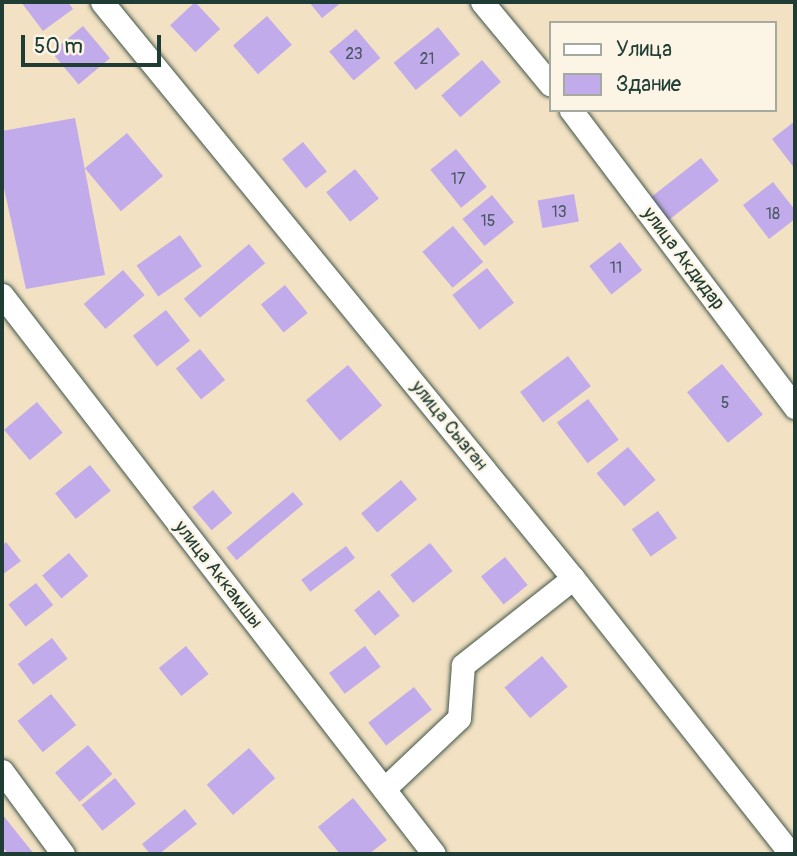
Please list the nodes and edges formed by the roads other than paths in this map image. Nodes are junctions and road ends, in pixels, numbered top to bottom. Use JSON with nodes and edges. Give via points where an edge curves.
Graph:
{"nodes":[{"id":1,"x":102,"y":2,"type":"edge"},
{"id":2,"x":482,"y":2,"type":"edge"},
{"id":3,"x":548,"y":82,"type":"edge"},
{"id":4,"x":573,"y":112,"type":"edge"},
{"id":5,"x":2,"y":295,"type":"edge"},
{"id":6,"x":795,"y":407,"type":"edge"},
{"id":7,"x":573,"y":578,"type":"junction"},
{"id":8,"x":2,"y":771,"type":"edge"},
{"id":9,"x":384,"y":789,"type":"junction"},
{"id":10,"x":64,"y":854,"type":"edge"},
{"id":11,"x":434,"y":854,"type":"edge"},
{"id":12,"x":791,"y":854,"type":"edge"}],
"edges":[{"from":1,"to":7,"type":"street","name":"улица Сызган"},
{"from":2,"to":3,"type":"street"},
{"from":4,"to":6,"type":"street","name":"улица Акдидар"},
{"from":5,"to":9,"type":"street","name":"улица Аккамшы"},
{"from":7,"to":9,"type":"street","via":[[463,665],[459,718]]},
{"from":7,"to":12,"type":"street","name":"улица Сызган"},
{"from":8,"to":10,"type":"street"},
{"from":9,"to":11,"type":"street","name":"улица Аккамшы"}]}
